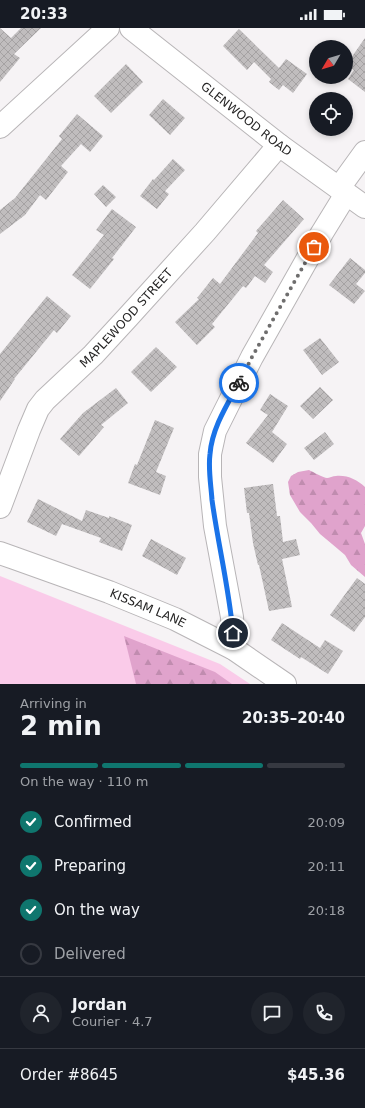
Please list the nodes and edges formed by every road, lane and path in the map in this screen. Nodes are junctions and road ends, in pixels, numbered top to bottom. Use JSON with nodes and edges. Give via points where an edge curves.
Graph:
{"nodes":[{"id":1,"x":108,"y":28,"type":"edge"},
{"id":2,"x":130,"y":28,"type":"edge"},
{"id":3,"x":0,"y":127,"type":"edge"},
{"id":4,"x":279,"y":145,"type":"junction"},
{"id":5,"x":365,"y":152,"type":"edge"},
{"id":6,"x":342,"y":191,"type":"junction"},
{"id":7,"x":365,"y":207,"type":"edge"},
{"id":8,"x":0,"y":506,"type":"edge"},
{"id":9,"x":0,"y":553,"type":"edge"},
{"id":10,"x":234,"y":649,"type":"junction"},
{"id":11,"x":285,"y":684,"type":"edge"}],
"edges":[{"from":1,"to":3,"type":"street"},
{"from":2,"to":4,"type":"street","name":"GLENWOOD ROAD"},
{"from":4,"to":6,"type":"street","name":"GLENWOOD ROAD"},
{"from":4,"to":8,"type":"street","name":"MAPLEWOOD STREET","via":[[128,318],[38,409]]},
{"from":5,"to":6,"type":"street"},
{"from":6,"to":7,"type":"street","name":"GLENWOOD ROAD"},
{"from":6,"to":10,"type":"street","via":[[215,431],[210,454],[210,477],[232,617]]},
{"from":9,"to":10,"type":"street","name":"KISSAM LANE","via":[[175,619]]},
{"from":10,"to":11,"type":"street","name":"KISSAM LANE"}]}
